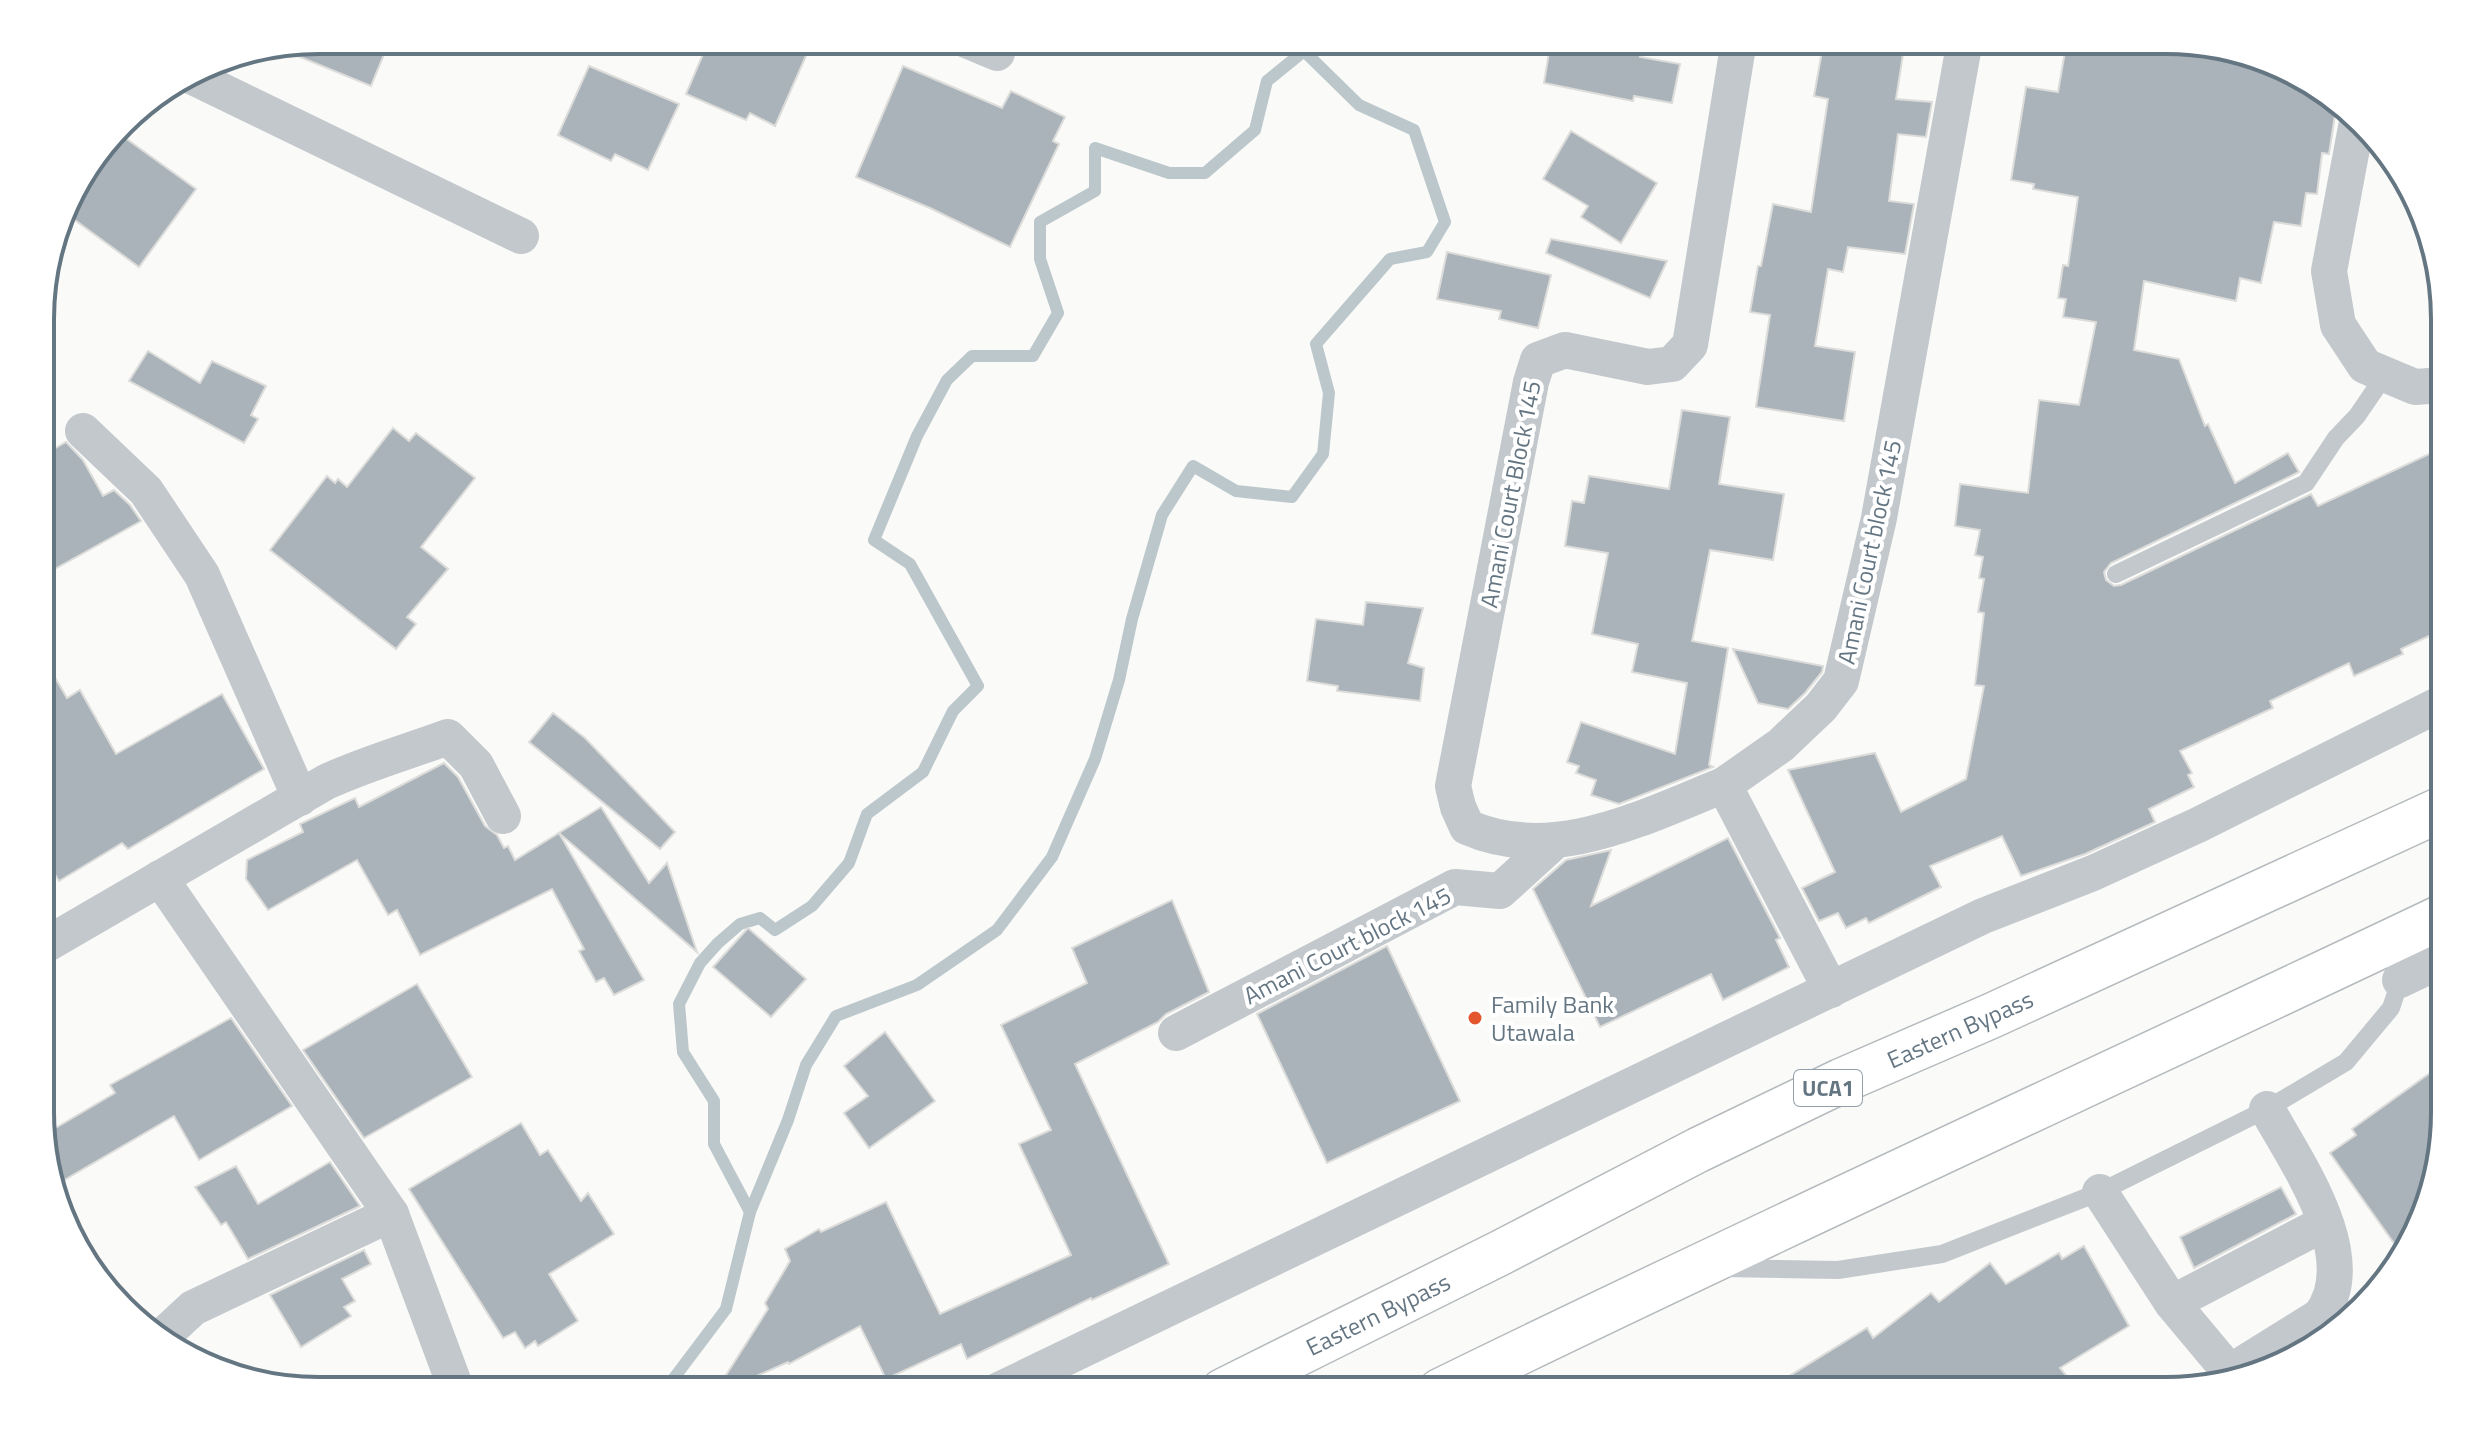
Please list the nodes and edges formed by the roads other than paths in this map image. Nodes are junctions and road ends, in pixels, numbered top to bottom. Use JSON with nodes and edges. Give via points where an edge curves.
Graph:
{"nodes":[{"id":1,"x":1737,"y":54,"type":"edge"},
{"id":2,"x":1962,"y":54,"type":"edge"},
{"id":3,"x":202,"y":81,"type":"edge"},
{"id":4,"x":2355,"y":132,"type":"edge"},
{"id":5,"x":521,"y":236,"type":"dead end"},
{"id":6,"x":2385,"y":375,"type":"junction"},
{"id":7,"x":2430,"y":386,"type":"edge"},
{"id":8,"x":83,"y":431,"type":"dead end"},
{"id":9,"x":2116,"y":574,"type":"dead end"},
{"id":10,"x":2430,"y":709,"type":"edge"},
{"id":11,"x":1724,"y":785,"type":"junction"},
{"id":12,"x":300,"y":798,"type":"junction"},
{"id":13,"x":2430,"y":814,"type":"edge"},
{"id":14,"x":503,"y":816,"type":"dead end"},
{"id":15,"x":1554,"y":842,"type":"junction"},
{"id":16,"x":160,"y":878,"type":"junction"},
{"id":17,"x":54,"y":934,"type":"edge"},
{"id":18,"x":2430,"y":937,"type":"edge"},
{"id":19,"x":2430,"y":941,"type":"edge"},
{"id":20,"x":2400,"y":980,"type":"joint"},
{"id":21,"x":1831,"y":990,"type":"junction"},
{"id":22,"x":1176,"y":1033,"type":"dead end"},
{"id":23,"x":2267,"y":1109,"type":"junction"},
{"id":24,"x":2100,"y":1192,"type":"junction"},
{"id":25,"x":391,"y":1214,"type":"junction"},
{"id":26,"x":2325,"y":1223,"type":"junction"},
{"id":27,"x":1695,"y":1267,"type":"junction"},
{"id":28,"x":2172,"y":1303,"type":"junction"},
{"id":29,"x":169,"y":1330,"type":"edge"},
{"id":30,"x":2247,"y":1364,"type":"edge"},
{"id":31,"x":2228,"y":1369,"type":"edge"},
{"id":32,"x":1252,"y":1376,"type":"edge"},
{"id":33,"x":1470,"y":1376,"type":"edge"},
{"id":34,"x":452,"y":1377,"type":"edge"},
{"id":35,"x":1027,"y":1377,"type":"edge"}],
"edges":[{"from":1,"to":15,"type":"street","name":"Amani Court Block 145","via":[[1690,345],[1672,364],[1648,367],[1565,350],[1538,360],[1531,382],[1453,786],[1467,827],[1486,835]]},
{"from":2,"to":11,"type":"street","name":"Amani Court block 145","via":[[1879,518],[1841,681],[1781,745]]},
{"from":3,"to":5,"type":"street"},
{"from":4,"to":6,"type":"street","via":[[2329,271],[2338,325],[2365,366]]},
{"from":6,"to":7,"type":"street","via":[[2415,387]]},
{"from":6,"to":9,"type":"lane","via":[[2306,483]]},
{"from":8,"to":12,"type":"street","via":[[146,491],[202,575]]},
{"from":10,"to":21,"type":"street","via":[[2198,825],[1983,916]]},
{"from":11,"to":15,"type":"street","name":"Amani Court Block 145","via":[[1611,829]]},
{"from":11,"to":21,"type":"street"},
{"from":12,"to":14,"type":"street","via":[[357,767],[448,737],[476,765]]},
{"from":12,"to":16,"type":"street"},
{"from":13,"to":32,"type":"main road","name":"Eastern Bypass","number":"UCA1","via":[[1798,1102]]},
{"from":15,"to":22,"type":"street","name":"Amani Court block 145","via":[[1500,891],[1455,887]]},
{"from":16,"to":17,"type":"street"},
{"from":16,"to":25,"type":"street"},
{"from":18,"to":27,"type":"main road"},
{"from":19,"to":20,"type":"street"},
{"from":20,"to":23,"type":"lane","via":[[2391,1008],[2346,1062]]},
{"from":21,"to":35,"type":"street"},
{"from":23,"to":24,"type":"lane"},
{"from":23,"to":26,"type":"street"},
{"from":24,"to":27,"type":"lane","via":[[1942,1254],[1838,1270]]},
{"from":24,"to":28,"type":"street"},
{"from":25,"to":29,"type":"street","via":[[193,1308]]},
{"from":25,"to":34,"type":"street"},
{"from":26,"to":28,"type":"street"},
{"from":26,"to":30,"type":"street","via":[[2335,1257],[2327,1307]]},
{"from":27,"to":33,"type":"main road"},
{"from":28,"to":31,"type":"street"}]}
